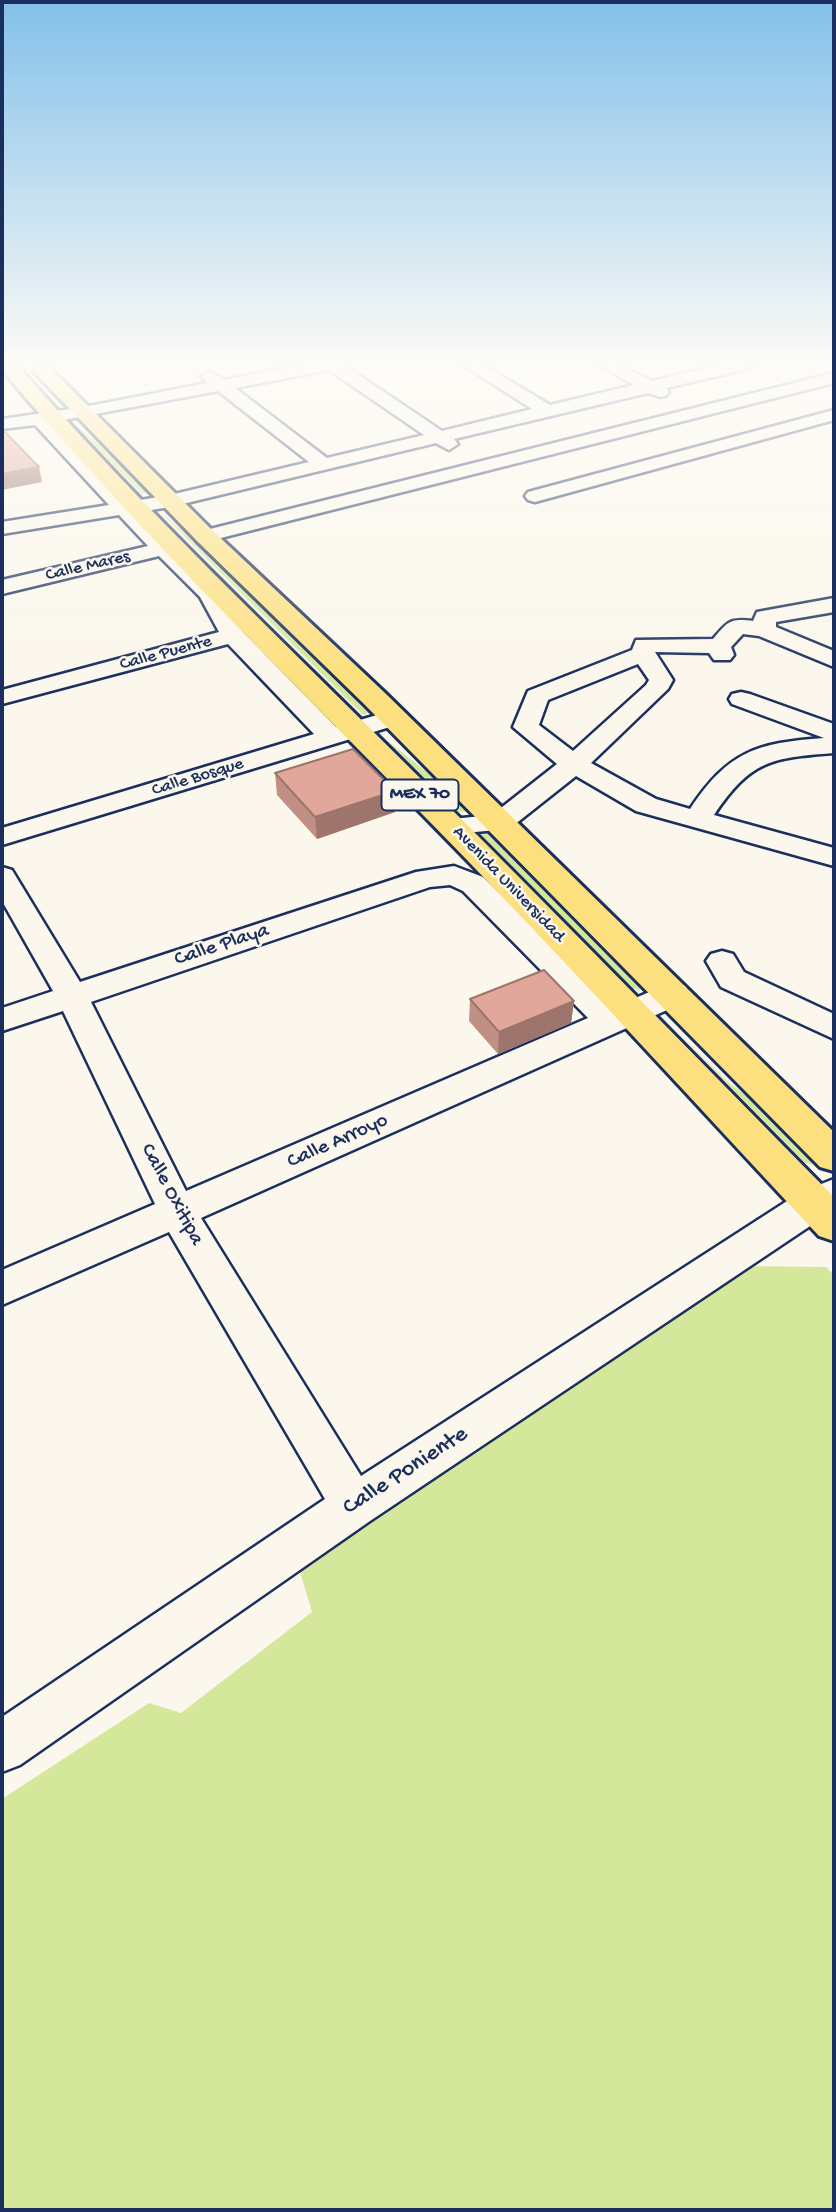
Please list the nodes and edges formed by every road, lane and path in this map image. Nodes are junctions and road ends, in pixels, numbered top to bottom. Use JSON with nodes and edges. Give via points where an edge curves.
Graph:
{"nodes":[{"id":1,"x":94,"y":468,"type":"edge"},
{"id":2,"x":138,"y":468,"type":"edge"},
{"id":3,"x":310,"y":468,"type":"edge"},
{"id":4,"x":481,"y":468,"type":"edge"},
{"id":5,"x":488,"y":468,"type":"edge"},
{"id":6,"x":635,"y":468,"type":"edge"},
{"id":7,"x":534,"y":496,"type":"junction"},
{"id":8,"x":170,"y":501,"type":"junction"},
{"id":9,"x":555,"y":509,"type":"dead end"},
{"id":10,"x":2,"y":528,"type":"edge"},
{"id":11,"x":151,"y":528,"type":"junction"},
{"id":12,"x":205,"y":536,"type":"junction"},
{"id":13,"x":120,"y":538,"type":"dead end"},
{"id":14,"x":2,"y":587,"type":"edge"},
{"id":15,"x":828,"y":609,"type":"edge"},
{"id":16,"x":764,"y":630,"type":"junction"},
{"id":17,"x":233,"y":636,"type":"junction"},
{"id":18,"x":643,"y":654,"type":"junction"},
{"id":19,"x":834,"y":660,"type":"edge"},
{"id":20,"x":2,"y":696,"type":"edge"},
{"id":21,"x":741,"y":699,"type":"dead end"},
{"id":22,"x":394,"y":718,"type":"junction"},
{"id":23,"x":834,"y":733,"type":"edge"},
{"id":24,"x":344,"y":734,"type":"junction"},
{"id":25,"x":834,"y":745,"type":"edge"},
{"id":26,"x":574,"y":764,"type":"junction"},
{"id":27,"x":696,"y":820,"type":"junction"},
{"id":28,"x":499,"y":823,"type":"junction"},
{"id":29,"x":452,"y":826,"type":"junction"},
{"id":30,"x":2,"y":837,"type":"edge"},
{"id":31,"x":834,"y":857,"type":"edge"},
{"id":32,"x":2,"y":876,"type":"edge"},
{"id":33,"x":722,"y":961,"type":"dead end"},
{"id":34,"x":674,"y":994,"type":"junction"},
{"id":35,"x":72,"y":996,"type":"junction"},
{"id":36,"x":621,"y":1017,"type":"junction"},
{"id":37,"x":2,"y":1020,"type":"edge"},
{"id":38,"x":834,"y":1027,"type":"edge"},
{"id":39,"x":834,"y":1156,"type":"edge"},
{"id":40,"x":828,"y":1207,"type":"edge"},
{"id":41,"x":178,"y":1213,"type":"junction"},
{"id":42,"x":2,"y":1288,"type":"edge"},
{"id":43,"x":354,"y":1506,"type":"junction"},
{"id":44,"x":2,"y":1747,"type":"edge"}],
"edges":[{"from":1,"to":11,"type":"main road","name":"Avenida Universidad","number":"MEX 70"},
{"from":2,"to":8,"type":"main road","name":"Avenida Universidad","number":"MEX 70"},
{"from":3,"to":8,"type":"street"},
{"from":4,"to":12,"type":"street"},
{"from":5,"to":7,"type":"street"},
{"from":6,"to":7,"type":"street"},
{"from":7,"to":9,"type":"street"},
{"from":8,"to":11,"type":"street"},
{"from":8,"to":12,"type":"main road","name":"Avenida Universidad","number":"MEX 70"},
{"from":10,"to":11,"type":"street"},
{"from":11,"to":13,"type":"street"},
{"from":11,"to":14,"type":"street","name":"Calle Mares"},
{"from":11,"to":17,"type":"street","via":[[209,594]]},
{"from":11,"to":24,"type":"main road","name":"Avenida Universidad","number":"MEX 70"},
{"from":12,"to":22,"type":"main road","name":"Avenida Universidad","number":"MEX 70"},
{"from":15,"to":16,"type":"street","via":[[765,617]]},
{"from":16,"to":18,"type":"street","via":[[737,625],[721,651],[643,645]]},
{"from":16,"to":19,"type":"street"},
{"from":17,"to":20,"type":"street","name":"Calle Puente"},
{"from":17,"to":24,"type":"street","name":"Calle Puente"},
{"from":18,"to":26,"type":"street","via":[[661,680],[656,689]]},
{"from":18,"to":26,"type":"street","via":[[537,696],[526,727]]},
{"from":21,"to":23,"type":"street"},
{"from":22,"to":24,"type":"street","name":"Calle Bosque"},
{"from":22,"to":28,"type":"main road","name":"Avenida Universidad","number":"MEX 70"},
{"from":24,"to":29,"type":"main road","name":"Avenida Universidad","number":"MEX 70"},
{"from":24,"to":30,"type":"street","name":"Calle Bosque"},
{"from":25,"to":27,"type":"street","via":[[780,749],[754,760],[726,777]]},
{"from":26,"to":27,"type":"street","via":[[646,805]]},
{"from":26,"to":28,"type":"street"},
{"from":27,"to":31,"type":"street"},
{"from":28,"to":29,"type":"street"},
{"from":28,"to":34,"type":"main road","name":"Avenida Universidad","number":"MEX 70"},
{"from":29,"to":36,"type":"main road","name":"Avenida Universidad","number":"MEX 70"},
{"from":32,"to":35,"type":"street","name":"Calle Oxitipa"},
{"from":33,"to":38,"type":"street","via":[[732,979]]},
{"from":34,"to":36,"type":"street","name":"Calle Arroyo"},
{"from":34,"to":39,"type":"main road","name":"Avenida Universidad","number":"MEX 70"},
{"from":35,"to":36,"type":"street","name":"Calle Playa","via":[[442,875],[454,875],[473,884]]},
{"from":35,"to":37,"type":"street","name":"Calle Playa"},
{"from":35,"to":41,"type":"street","name":"Calle Oxitipa"},
{"from":36,"to":40,"type":"main road","name":"Avenida Universidad","number":"MEX 70"},
{"from":36,"to":41,"type":"street","name":"Calle Arroyo"},
{"from":40,"to":43,"type":"street","name":"Calle Poniente"},
{"from":41,"to":42,"type":"street","name":"Calle Arroyo"},
{"from":41,"to":43,"type":"street","name":"Calle Oxitipa"},
{"from":43,"to":44,"type":"street","name":"Calle Poniente"}]}
